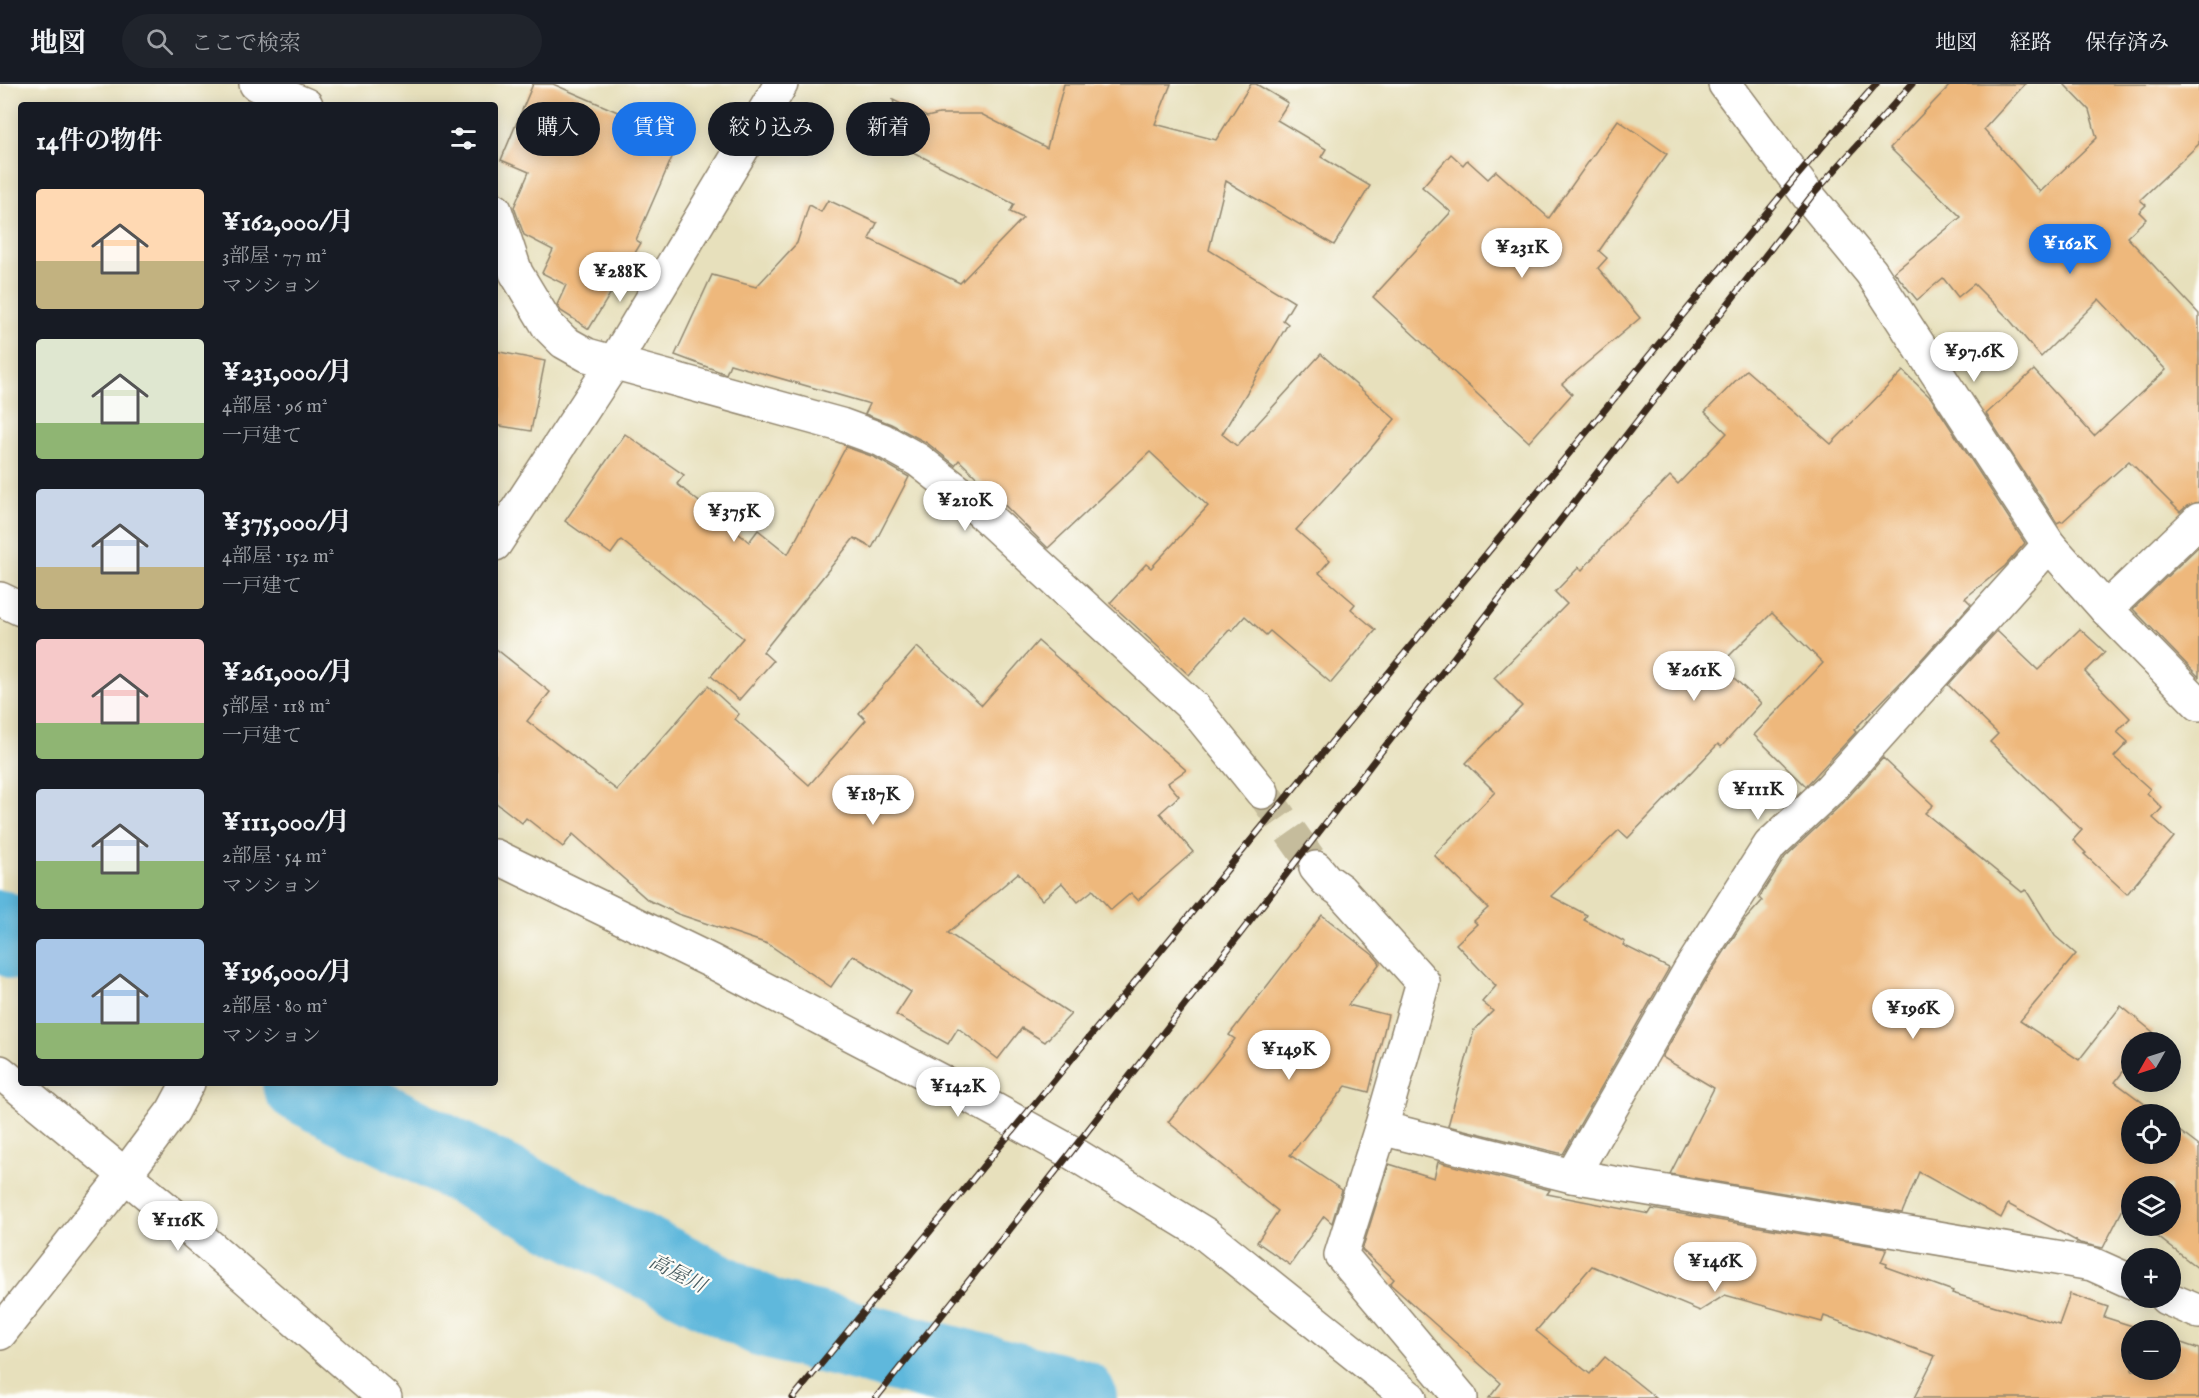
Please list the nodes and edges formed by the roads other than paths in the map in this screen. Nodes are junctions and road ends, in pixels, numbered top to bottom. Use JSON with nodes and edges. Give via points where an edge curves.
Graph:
{"nodes":[{"id":1,"x":256,"y":84,"type":"edge"},
{"id":2,"x":781,"y":84,"type":"edge"},
{"id":3,"x":1725,"y":84,"type":"edge"},
{"id":4,"x":299,"y":102,"type":"edge"},
{"id":5,"x":498,"y":219,"type":"edge"},
{"id":6,"x":615,"y":361,"type":"junction"},
{"id":7,"x":2199,"y":520,"type":"edge"},
{"id":8,"x":498,"y":539,"type":"edge"},
{"id":9,"x":2049,"y":545,"type":"junction"},
{"id":10,"x":0,"y":598,"type":"edge"},
{"id":11,"x":18,"y":607,"type":"edge"},
{"id":12,"x":2106,"y":609,"type":"junction"},
{"id":13,"x":2199,"y":704,"type":"edge"},
{"id":14,"x":1262,"y":792,"type":"tunnel mouth"},
{"id":15,"x":498,"y":857,"type":"edge"},
{"id":16,"x":1317,"y":868,"type":"tunnel mouth"},
{"id":17,"x":0,"y":1072,"type":"edge"},
{"id":18,"x":180,"y":1097,"type":"edge"},
{"id":19,"x":1381,"y":1128,"type":"junction"},
{"id":20,"x":126,"y":1174,"type":"junction"},
{"id":21,"x":1572,"y":1176,"type":"junction"},
{"id":22,"x":2121,"y":1277,"type":"edge"},
{"id":23,"x":2181,"y":1304,"type":"edge"},
{"id":24,"x":2199,"y":1312,"type":"edge"},
{"id":25,"x":0,"y":1333,"type":"edge"},
{"id":26,"x":385,"y":1398,"type":"edge"},
{"id":27,"x":1410,"y":1398,"type":"edge"},
{"id":28,"x":1461,"y":1398,"type":"edge"}],
"edges":[{"from":1,"to":4,"type":"street"},
{"from":2,"to":6,"type":"street"},
{"from":3,"to":9,"type":"street","via":[[1871,273]]},
{"from":5,"to":6,"type":"street","via":[[516,273],[548,326],[564,342],[587,355]]},
{"from":6,"to":8,"type":"street"},
{"from":6,"to":14,"type":"street","via":[[841,425],[882,440],[918,460],[964,496],[1194,708]]},
{"from":7,"to":12,"type":"street"},
{"from":9,"to":12,"type":"street"},
{"from":9,"to":21,"type":"street","via":[[1830,789],[1770,845],[1690,970]]},
{"from":10,"to":11,"type":"street"},
{"from":12,"to":13,"type":"street"},
{"from":15,"to":27,"type":"street","via":[[722,967],[1071,1152],[1205,1234]]},
{"from":16,"to":19,"type":"street","via":[[1423,982]]},
{"from":17,"to":20,"type":"street"},
{"from":18,"to":20,"type":"street"},
{"from":19,"to":21,"type":"street"},
{"from":19,"to":28,"type":"street","via":[[1341,1256]]},
{"from":20,"to":25,"type":"street"},
{"from":20,"to":26,"type":"street"},
{"from":21,"to":22,"type":"street","via":[[2092,1264]]},
{"from":23,"to":24,"type":"street"}]}
